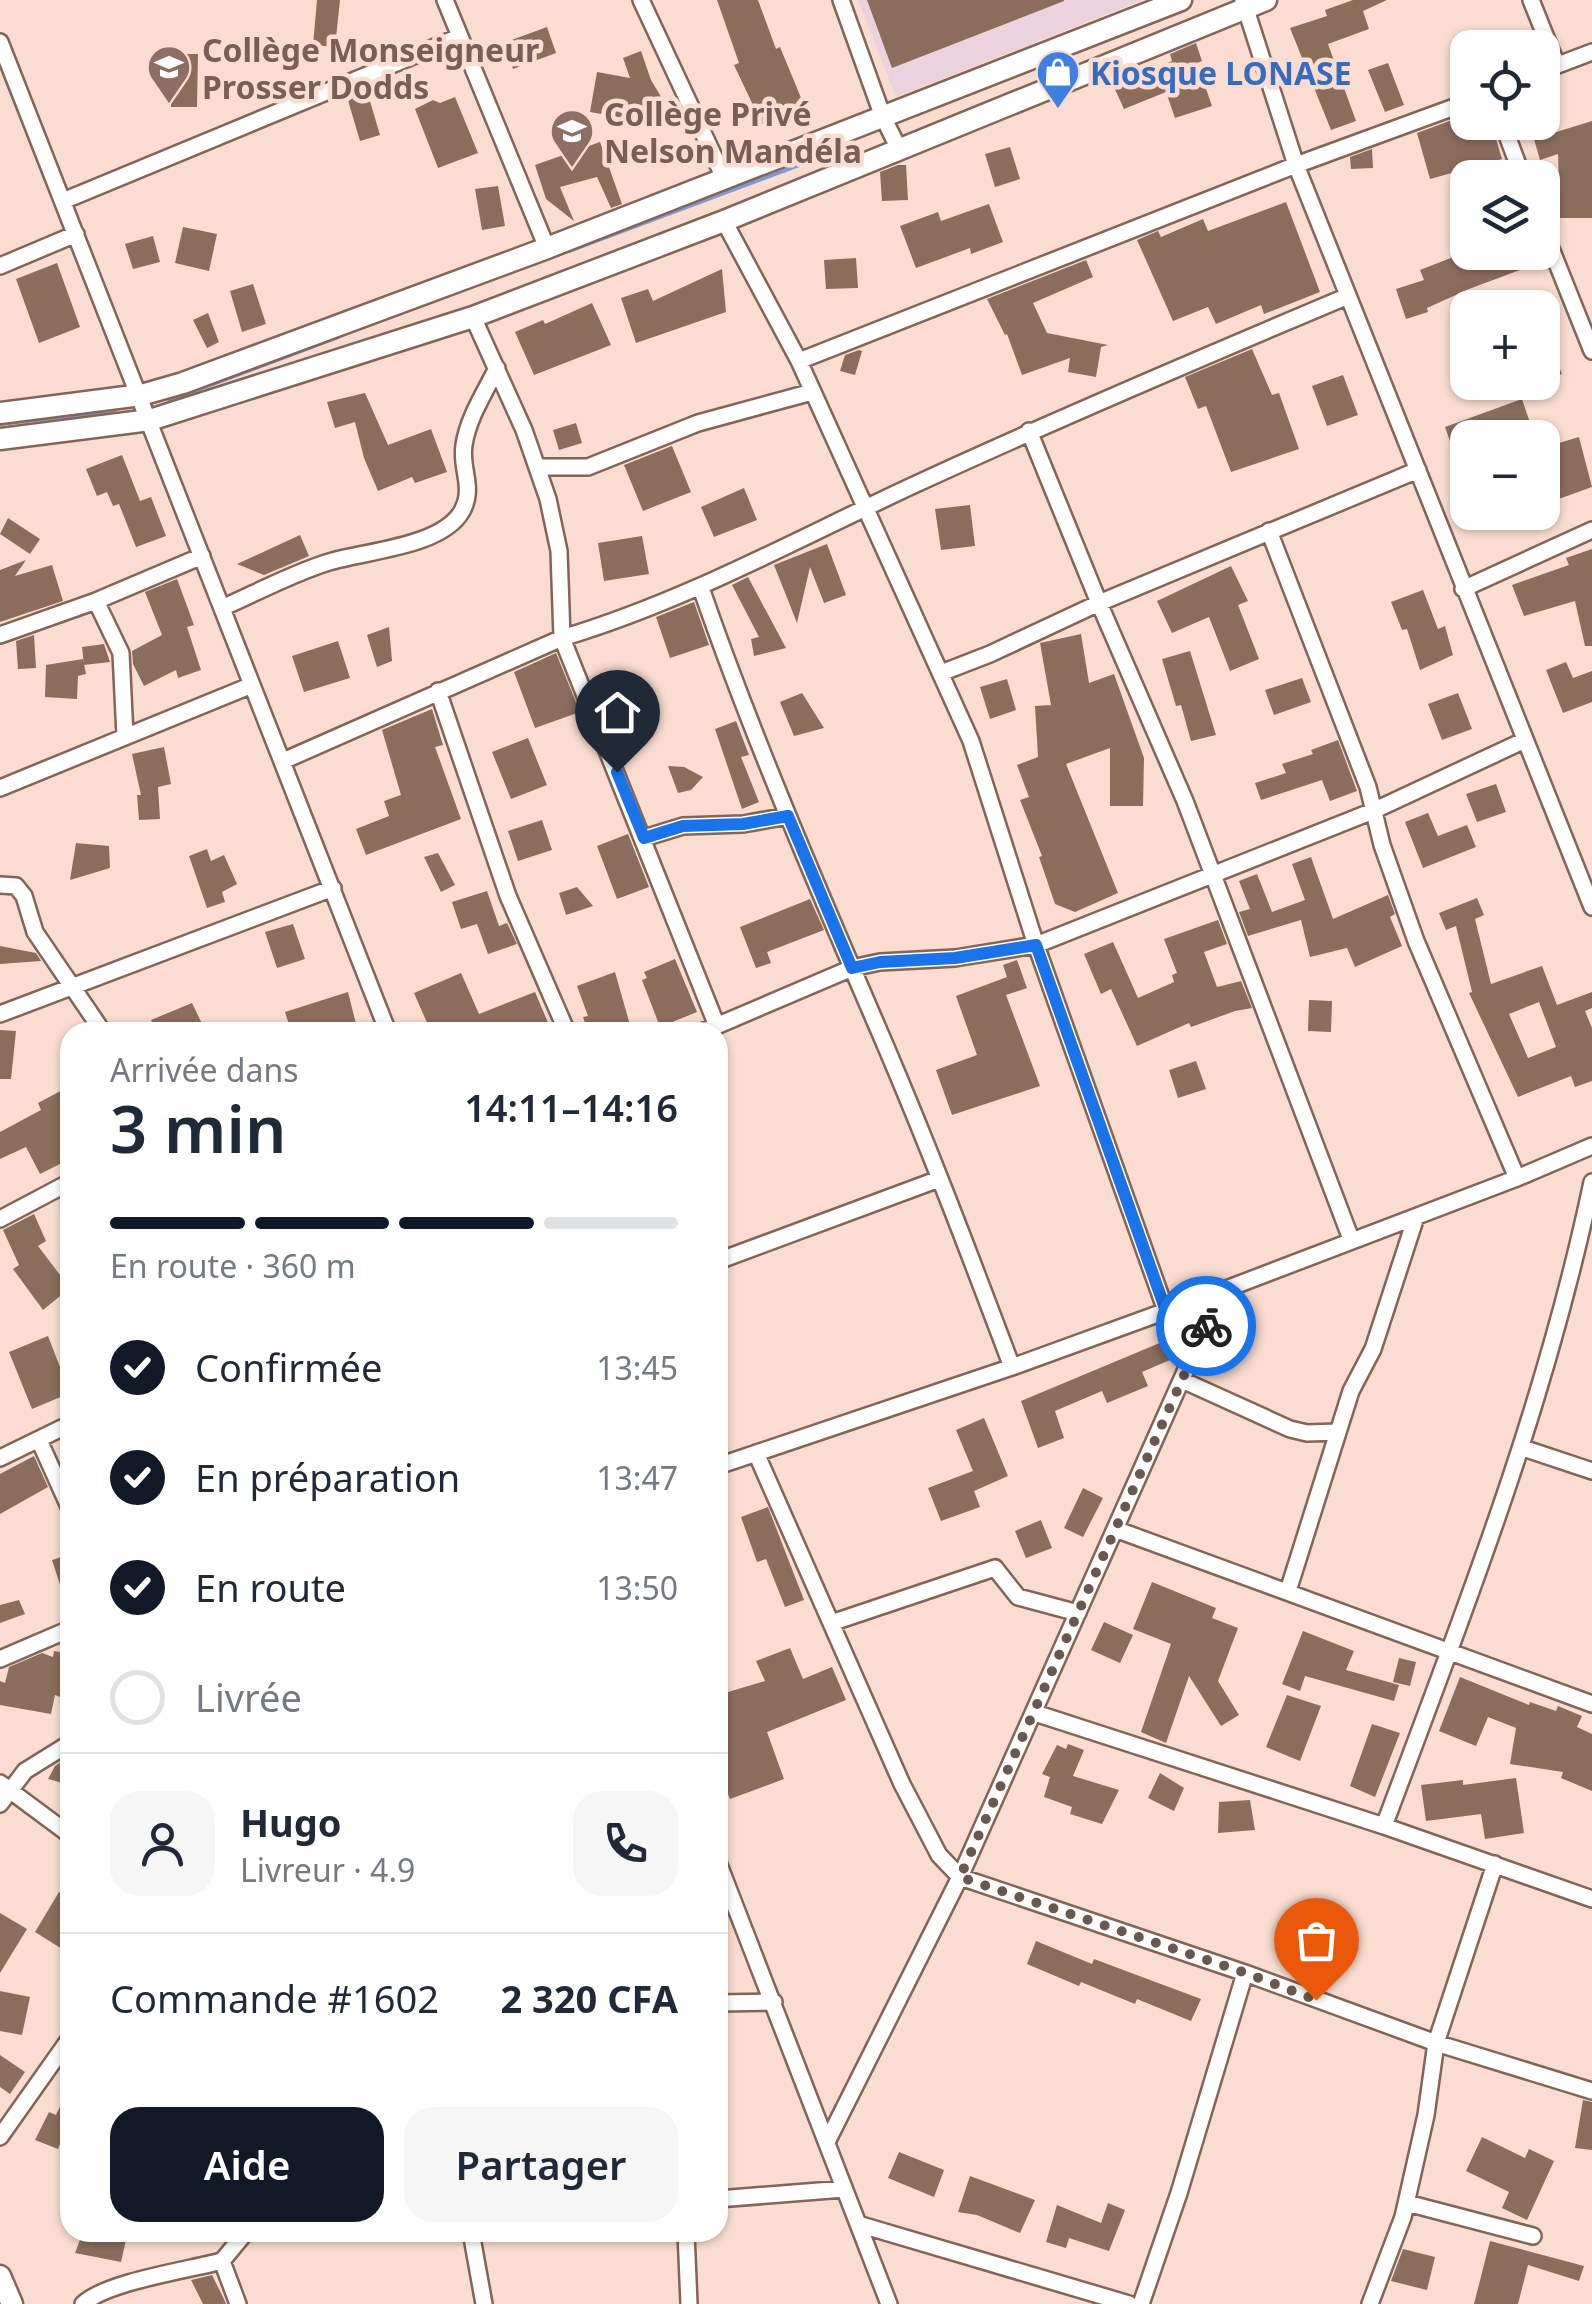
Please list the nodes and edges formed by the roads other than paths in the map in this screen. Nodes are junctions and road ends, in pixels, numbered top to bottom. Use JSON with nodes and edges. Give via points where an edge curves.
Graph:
{"nodes":[{"id":1,"x":445,"y":0,"type":"edge"},
{"id":2,"x":641,"y":0,"type":"edge"},
{"id":3,"x":840,"y":0,"type":"edge"},
{"id":4,"x":1181,"y":0,"type":"edge"},
{"id":5,"x":1532,"y":0,"type":"edge"},
{"id":6,"x":1252,"y":2,"type":"edge"},
{"id":7,"x":1540,"y":30,"type":"edge"},
{"id":8,"x":459,"y":37,"type":"junction"},
{"id":9,"x":0,"y":42,"type":"edge"},
{"id":10,"x":1592,"y":52,"type":"edge"},
{"id":11,"x":1560,"y":64,"type":"edge"},
{"id":12,"x":1450,"y":109,"type":"edge"},
{"id":13,"x":884,"y":117,"type":"junction"},
{"id":14,"x":899,"y":149,"type":"junction"},
{"id":15,"x":1296,"y":165,"type":"junction"},
{"id":16,"x":725,"y":180,"type":"junction"},
{"id":17,"x":63,"y":201,"type":"junction"},
{"id":18,"x":724,"y":220,"type":"junction"},
{"id":19,"x":76,"y":234,"type":"junction"},
{"id":20,"x":547,"y":248,"type":"junction"},
{"id":21,"x":0,"y":266,"type":"edge"},
{"id":22,"x":1560,"y":270,"type":"edge"},
{"id":23,"x":1348,"y":296,"type":"junction"},
{"id":24,"x":474,"y":318,"type":"junction"},
{"id":25,"x":1592,"y":351,"type":"edge"},
{"id":26,"x":799,"y":361,"type":"junction"},
{"id":27,"x":497,"y":368,"type":"junction"},
{"id":28,"x":812,"y":392,"type":"junction"},
{"id":29,"x":141,"y":395,"type":"junction"},
{"id":30,"x":0,"y":413,"type":"edge"},
{"id":31,"x":150,"y":420,"type":"junction"},
{"id":32,"x":1030,"y":431,"type":"junction"},
{"id":33,"x":0,"y":439,"type":"edge"},
{"id":34,"x":539,"y":467,"type":"junction"},
{"id":35,"x":1418,"y":470,"type":"junction"},
{"id":36,"x":867,"y":506,"type":"junction"},
{"id":37,"x":1592,"y":530,"type":"edge"},
{"id":38,"x":1269,"y":531,"type":"junction"},
{"id":39,"x":202,"y":556,"type":"junction"},
{"id":40,"x":701,"y":588,"type":"junction"},
{"id":41,"x":1463,"y":589,"type":"junction"},
{"id":42,"x":96,"y":601,"type":"junction"},
{"id":43,"x":1099,"y":603,"type":"junction"},
{"id":44,"x":224,"y":607,"type":"junction"},
{"id":45,"x":0,"y":635,"type":"edge"},
{"id":46,"x":562,"y":638,"type":"junction"},
{"id":47,"x":941,"y":672,"type":"junction"},
{"id":48,"x":252,"y":685,"type":"junction"},
{"id":49,"x":438,"y":692,"type":"junction"},
{"id":50,"x":125,"y":736,"type":"junction"},
{"id":51,"x":1525,"y":740,"type":"junction"},
{"id":52,"x":283,"y":761,"type":"junction"},
{"id":53,"x":0,"y":788,"type":"edge"},
{"id":54,"x":1374,"y":811,"type":"junction"},
{"id":55,"x":788,"y":816,"type":"junction"},
{"id":56,"x":644,"y":838,"type":"junction"},
{"id":57,"x":1212,"y":874,"type":"junction"},
{"id":58,"x":0,"y":885,"type":"edge"},
{"id":59,"x":333,"y":888,"type":"junction"},
{"id":60,"x":1592,"y":908,"type":"edge"},
{"id":61,"x":1036,"y":945,"type":"junction"},
{"id":62,"x":852,"y":968,"type":"junction"},
{"id":63,"x":70,"y":986,"type":"junction"},
{"id":64,"x":0,"y":1014,"type":"edge"},
{"id":65,"x":96,"y":1022,"type":"edge"},
{"id":66,"x":384,"y":1022,"type":"edge"},
{"id":67,"x":562,"y":1022,"type":"edge"},
{"id":68,"x":716,"y":1022,"type":"edge"},
{"id":69,"x":727,"y":1022,"type":"edge"},
{"id":70,"x":1592,"y":1146,"type":"edge"},
{"id":71,"x":939,"y":1178,"type":"junction"},
{"id":72,"x":1517,"y":1178,"type":"junction"},
{"id":73,"x":1592,"y":1184,"type":"edge"},
{"id":74,"x":60,"y":1187,"type":"edge"},
{"id":75,"x":1416,"y":1217,"type":"junction"},
{"id":76,"x":0,"y":1220,"type":"edge"},
{"id":77,"x":1351,"y":1239,"type":"junction"},
{"id":78,"x":728,"y":1256,"type":"edge"},
{"id":79,"x":1221,"y":1291,"type":"junction"},
{"id":80,"x":1166,"y":1311,"type":"junction"},
{"id":81,"x":1012,"y":1367,"type":"junction"},
{"id":82,"x":1182,"y":1380,"type":"junction"},
{"id":83,"x":60,"y":1429,"type":"edge"},
{"id":84,"x":1338,"y":1432,"type":"junction"},
{"id":85,"x":39,"y":1440,"type":"junction"},
{"id":86,"x":1523,"y":1448,"type":"junction"},
{"id":87,"x":756,"y":1453,"type":"junction"},
{"id":88,"x":0,"y":1458,"type":"edge"},
{"id":89,"x":728,"y":1463,"type":"edge"},
{"id":90,"x":1592,"y":1471,"type":"edge"},
{"id":91,"x":60,"y":1487,"type":"edge"},
{"id":92,"x":1115,"y":1529,"type":"junction"},
{"id":93,"x":1288,"y":1591,"type":"junction"},
{"id":94,"x":1078,"y":1613,"type":"junction"},
{"id":95,"x":830,"y":1623,"type":"junction"},
{"id":96,"x":60,"y":1634,"type":"edge"},
{"id":97,"x":1450,"y":1651,"type":"junction"},
{"id":98,"x":0,"y":1659,"type":"edge"},
{"id":99,"x":1592,"y":1704,"type":"edge"},
{"id":100,"x":1035,"y":1712,"type":"junction"},
{"id":101,"x":60,"y":1748,"type":"edge"},
{"id":102,"x":3,"y":1792,"type":"edge"},
{"id":103,"x":1384,"y":1826,"type":"junction"},
{"id":104,"x":60,"y":1829,"type":"edge"},
{"id":105,"x":1495,"y":1864,"type":"junction"},
{"id":106,"x":960,"y":1877,"type":"junction"},
{"id":107,"x":728,"y":1887,"type":"edge"},
{"id":108,"x":1592,"y":1898,"type":"edge"},
{"id":109,"x":1246,"y":1973,"type":"junction"},
{"id":110,"x":728,"y":2002,"type":"edge"},
{"id":111,"x":774,"y":2002,"type":"junction"},
{"id":112,"x":1436,"y":2044,"type":"junction"},
{"id":113,"x":60,"y":2052,"type":"edge"},
{"id":114,"x":1592,"y":2091,"type":"edge"},
{"id":115,"x":0,"y":2137,"type":"edge"},
{"id":116,"x":827,"y":2142,"type":"junction"},
{"id":117,"x":844,"y":2189,"type":"junction"},
{"id":118,"x":728,"y":2199,"type":"edge"},
{"id":119,"x":1407,"y":2203,"type":"junction"},
{"id":120,"x":858,"y":2224,"type":"junction"},
{"id":121,"x":1534,"y":2236,"type":"dead end"},
{"id":122,"x":238,"y":2242,"type":"edge"},
{"id":123,"x":473,"y":2242,"type":"edge"},
{"id":124,"x":686,"y":2242,"type":"edge"},
{"id":125,"x":222,"y":2261,"type":"junction"},
{"id":126,"x":0,"y":2276,"type":"edge"},
{"id":127,"x":483,"y":2302,"type":"edge"},
{"id":128,"x":12,"y":2304,"type":"edge"},
{"id":129,"x":83,"y":2304,"type":"edge"},
{"id":130,"x":238,"y":2304,"type":"edge"},
{"id":131,"x":463,"y":2304,"type":"edge"},
{"id":132,"x":689,"y":2304,"type":"edge"},
{"id":133,"x":889,"y":2304,"type":"edge"},
{"id":134,"x":1129,"y":2304,"type":"edge"},
{"id":135,"x":1141,"y":2304,"type":"edge"},
{"id":136,"x":1370,"y":2304,"type":"edge"}],
"edges":[{"from":1,"to":8,"type":"street"},
{"from":2,"to":16,"type":"street"},
{"from":3,"to":13,"type":"street"},
{"from":4,"to":13,"type":"street"},
{"from":5,"to":7,"type":"street"},
{"from":6,"to":14,"type":"street"},
{"from":6,"to":15,"type":"street"},
{"from":8,"to":17,"type":"street"},
{"from":8,"to":20,"type":"street"},
{"from":9,"to":17,"type":"street"},
{"from":10,"to":11,"type":"street"},
{"from":12,"to":15,"type":"street"},
{"from":13,"to":14,"type":"street"},
{"from":13,"to":16,"type":"street"},
{"from":14,"to":18,"type":"street"},
{"from":15,"to":23,"type":"street"},
{"from":15,"to":26,"type":"street"},
{"from":16,"to":20,"type":"street"},
{"from":17,"to":19,"type":"street"},
{"from":18,"to":24,"type":"street"},
{"from":18,"to":26,"type":"street"},
{"from":19,"to":21,"type":"street"},
{"from":19,"to":29,"type":"street"},
{"from":20,"to":29,"type":"street"},
{"from":22,"to":25,"type":"street"},
{"from":23,"to":32,"type":"street"},
{"from":23,"to":35,"type":"street"},
{"from":24,"to":27,"type":"street"},
{"from":24,"to":31,"type":"street"},
{"from":26,"to":28,"type":"street"},
{"from":27,"to":34,"type":"street"},
{"from":27,"to":44,"type":"street","via":[[465,439],[468,490],[454,522],[409,545],[329,562]]},
{"from":28,"to":34,"type":"street","via":[[698,423],[588,468]]},
{"from":28,"to":36,"type":"street"},
{"from":29,"to":30,"type":"street"},
{"from":29,"to":31,"type":"street"},
{"from":31,"to":33,"type":"street"},
{"from":31,"to":39,"type":"street"},
{"from":32,"to":36,"type":"street"},
{"from":32,"to":43,"type":"street"},
{"from":34,"to":46,"type":"street","via":[[560,551]]},
{"from":35,"to":38,"type":"street"},
{"from":35,"to":41,"type":"street"},
{"from":36,"to":40,"type":"street"},
{"from":36,"to":47,"type":"street"},
{"from":37,"to":41,"type":"street"},
{"from":38,"to":43,"type":"street"},
{"from":38,"to":54,"type":"street"},
{"from":39,"to":42,"type":"street"},
{"from":39,"to":44,"type":"street"},
{"from":40,"to":46,"type":"street"},
{"from":40,"to":55,"type":"street"},
{"from":41,"to":51,"type":"street"},
{"from":42,"to":45,"type":"street"},
{"from":42,"to":50,"type":"street","via":[[121,653]]},
{"from":43,"to":47,"type":"street"},
{"from":43,"to":57,"type":"street"},
{"from":44,"to":48,"type":"street"},
{"from":46,"to":49,"type":"street"},
{"from":46,"to":56,"type":"street"},
{"from":47,"to":61,"type":"street","via":[[995,808]]},
{"from":48,"to":50,"type":"street"},
{"from":48,"to":52,"type":"street"},
{"from":49,"to":52,"type":"street"},
{"from":49,"to":67,"type":"street","via":[[508,896]]},
{"from":50,"to":53,"type":"street"},
{"from":51,"to":54,"type":"street"},
{"from":51,"to":60,"type":"street"},
{"from":52,"to":59,"type":"street"},
{"from":54,"to":57,"type":"street"},
{"from":54,"to":72,"type":"street","via":[[1416,941]]},
{"from":55,"to":56,"type":"street","via":[[683,826]]},
{"from":55,"to":62,"type":"street"},
{"from":56,"to":68,"type":"street"},
{"from":57,"to":61,"type":"street"},
{"from":57,"to":77,"type":"street"},
{"from":58,"to":63,"type":"street","via":[[16,886],[24,896],[35,932]]},
{"from":59,"to":63,"type":"street"},
{"from":59,"to":66,"type":"street"},
{"from":61,"to":62,"type":"street"},
{"from":61,"to":80,"type":"street"},
{"from":62,"to":69,"type":"street"},
{"from":62,"to":71,"type":"street"},
{"from":63,"to":64,"type":"street"},
{"from":63,"to":65,"type":"street"},
{"from":70,"to":72,"type":"street"},
{"from":71,"to":78,"type":"street"},
{"from":71,"to":81,"type":"street"},
{"from":72,"to":75,"type":"street"},
{"from":73,"to":86,"type":"street"},
{"from":74,"to":76,"type":"street"},
{"from":75,"to":77,"type":"street"},
{"from":75,"to":84,"type":"street"},
{"from":77,"to":79,"type":"street"},
{"from":79,"to":80,"type":"street"},
{"from":79,"to":82,"type":"street"},
{"from":80,"to":81,"type":"street"},
{"from":81,"to":87,"type":"street"},
{"from":82,"to":84,"type":"street","via":[[1290,1430]]},
{"from":82,"to":92,"type":"street"},
{"from":83,"to":85,"type":"street"},
{"from":84,"to":93,"type":"street"},
{"from":85,"to":88,"type":"street"},
{"from":85,"to":91,"type":"street"},
{"from":86,"to":90,"type":"street"},
{"from":86,"to":97,"type":"street"},
{"from":87,"to":89,"type":"street"},
{"from":87,"to":95,"type":"street"},
{"from":92,"to":93,"type":"street"},
{"from":92,"to":94,"type":"street"},
{"from":93,"to":97,"type":"street"},
{"from":94,"to":95,"type":"street","via":[[1018,1598],[995,1568]]},
{"from":94,"to":100,"type":"street"},
{"from":95,"to":106,"type":"street","via":[[928,1836]]},
{"from":96,"to":98,"type":"street"},
{"from":97,"to":99,"type":"street"},
{"from":97,"to":103,"type":"street"},
{"from":100,"to":103,"type":"street"},
{"from":100,"to":106,"type":"street"},
{"from":101,"to":102,"type":"street"},
{"from":102,"to":104,"type":"street"},
{"from":103,"to":105,"type":"street"},
{"from":105,"to":108,"type":"street"},
{"from":105,"to":112,"type":"street"},
{"from":106,"to":109,"type":"street"},
{"from":106,"to":116,"type":"street"},
{"from":107,"to":111,"type":"street"},
{"from":109,"to":112,"type":"street"},
{"from":109,"to":135,"type":"street"},
{"from":110,"to":111,"type":"street"},
{"from":111,"to":116,"type":"street"},
{"from":112,"to":114,"type":"street"},
{"from":112,"to":119,"type":"street"},
{"from":113,"to":115,"type":"street"},
{"from":116,"to":117,"type":"street"},
{"from":117,"to":118,"type":"street"},
{"from":117,"to":120,"type":"street"},
{"from":119,"to":121,"type":"street"},
{"from":119,"to":136,"type":"street"},
{"from":120,"to":133,"type":"street"},
{"from":120,"to":134,"type":"street"},
{"from":122,"to":125,"type":"street"},
{"from":123,"to":127,"type":"street"},
{"from":124,"to":132,"type":"street"},
{"from":125,"to":129,"type":"street","via":[[96,2294]]},
{"from":125,"to":130,"type":"street"},
{"from":126,"to":128,"type":"street"},
{"from":127,"to":131,"type":"street"}]}
